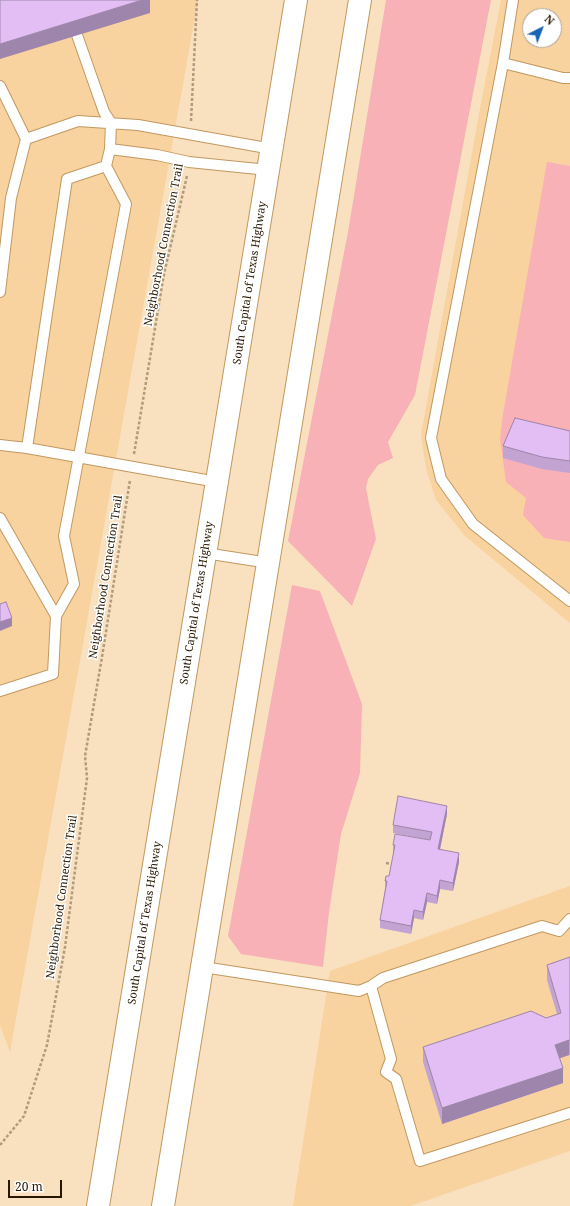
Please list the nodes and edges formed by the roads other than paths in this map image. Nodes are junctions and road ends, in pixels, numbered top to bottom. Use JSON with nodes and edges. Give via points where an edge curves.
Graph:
{"nodes":[{"id":1,"x":296,"y":0,"type":"edge"},
{"id":2,"x":360,"y":0,"type":"edge"},
{"id":3,"x":513,"y":0,"type":"edge"},
{"id":4,"x":77,"y":35,"type":"edge"},
{"id":5,"x":503,"y":64,"type":"junction"},
{"id":6,"x":570,"y":78,"type":"edge"},
{"id":7,"x":0,"y":86,"type":"edge"},
{"id":8,"x":111,"y":123,"type":"junction"},
{"id":9,"x":26,"y":139,"type":"junction"},
{"id":10,"x":110,"y":149,"type":"junction"},
{"id":11,"x":270,"y":160,"type":"junction"},
{"id":12,"x":106,"y":166,"type":"junction"},
{"id":13,"x":0,"y":292,"type":"edge"},
{"id":14,"x":0,"y":445,"type":"edge"},
{"id":15,"x":27,"y":448,"type":"junction"},
{"id":16,"x":78,"y":458,"type":"junction"},
{"id":17,"x":217,"y":482,"type":"junction"},
{"id":18,"x":0,"y":518,"type":"edge"},
{"id":19,"x":205,"y":553,"type":"junction"},
{"id":20,"x":268,"y":563,"type":"junction"},
{"id":21,"x":570,"y":601,"type":"edge"},
{"id":22,"x":56,"y":616,"type":"junction"},
{"id":23,"x":0,"y":691,"type":"edge"},
{"id":24,"x":570,"y":919,"type":"edge"},
{"id":25,"x":203,"y":967,"type":"junction"},
{"id":26,"x":371,"y":986,"type":"junction"},
{"id":27,"x":570,"y":1113,"type":"edge"},
{"id":28,"x":98,"y":1206,"type":"edge"},
{"id":29,"x":164,"y":1206,"type":"edge"}],
"edges":[{"from":1,"to":11,"type":"highway","name":"South Capital of Texas Highway"},
{"from":2,"to":20,"type":"highway"},
{"from":3,"to":5,"type":"lane"},
{"from":4,"to":8,"type":"lane","via":[[104,112]]},
{"from":5,"to":6,"type":"lane"},
{"from":5,"to":21,"type":"lane","via":[[432,438],[441,479],[473,524]]},
{"from":7,"to":9,"type":"lane"},
{"from":8,"to":9,"type":"lane","via":[[78,121]]},
{"from":8,"to":10,"type":"lane"},
{"from":8,"to":11,"type":"lane","via":[[138,125],[190,135]]},
{"from":9,"to":13,"type":"lane","via":[[12,198]]},
{"from":10,"to":11,"type":"lane","via":[[189,162]]},
{"from":10,"to":12,"type":"lane"},
{"from":11,"to":17,"type":"highway","name":"South Capital of Texas Highway"},
{"from":12,"to":15,"type":"lane","via":[[67,179]]},
{"from":12,"to":16,"type":"lane","via":[[126,204]]},
{"from":14,"to":15,"type":"lane"},
{"from":15,"to":16,"type":"lane"},
{"from":16,"to":17,"type":"lane"},
{"from":16,"to":22,"type":"lane","via":[[64,536],[74,584]]},
{"from":17,"to":19,"type":"highway","name":"South Capital of Texas Highway"},
{"from":18,"to":22,"type":"lane"},
{"from":19,"to":20,"type":"lane"},
{"from":19,"to":28,"type":"highway","name":"South Capital of Texas Highway"},
{"from":20,"to":25,"type":"highway"},
{"from":22,"to":23,"type":"lane","via":[[53,674]]},
{"from":24,"to":26,"type":"lane","via":[[559,931],[542,926],[383,978]]},
{"from":25,"to":26,"type":"lane","via":[[359,991]]},
{"from":25,"to":29,"type":"highway"},
{"from":26,"to":27,"type":"lane","via":[[391,1059],[386,1072],[396,1079],[420,1162]]}]}
